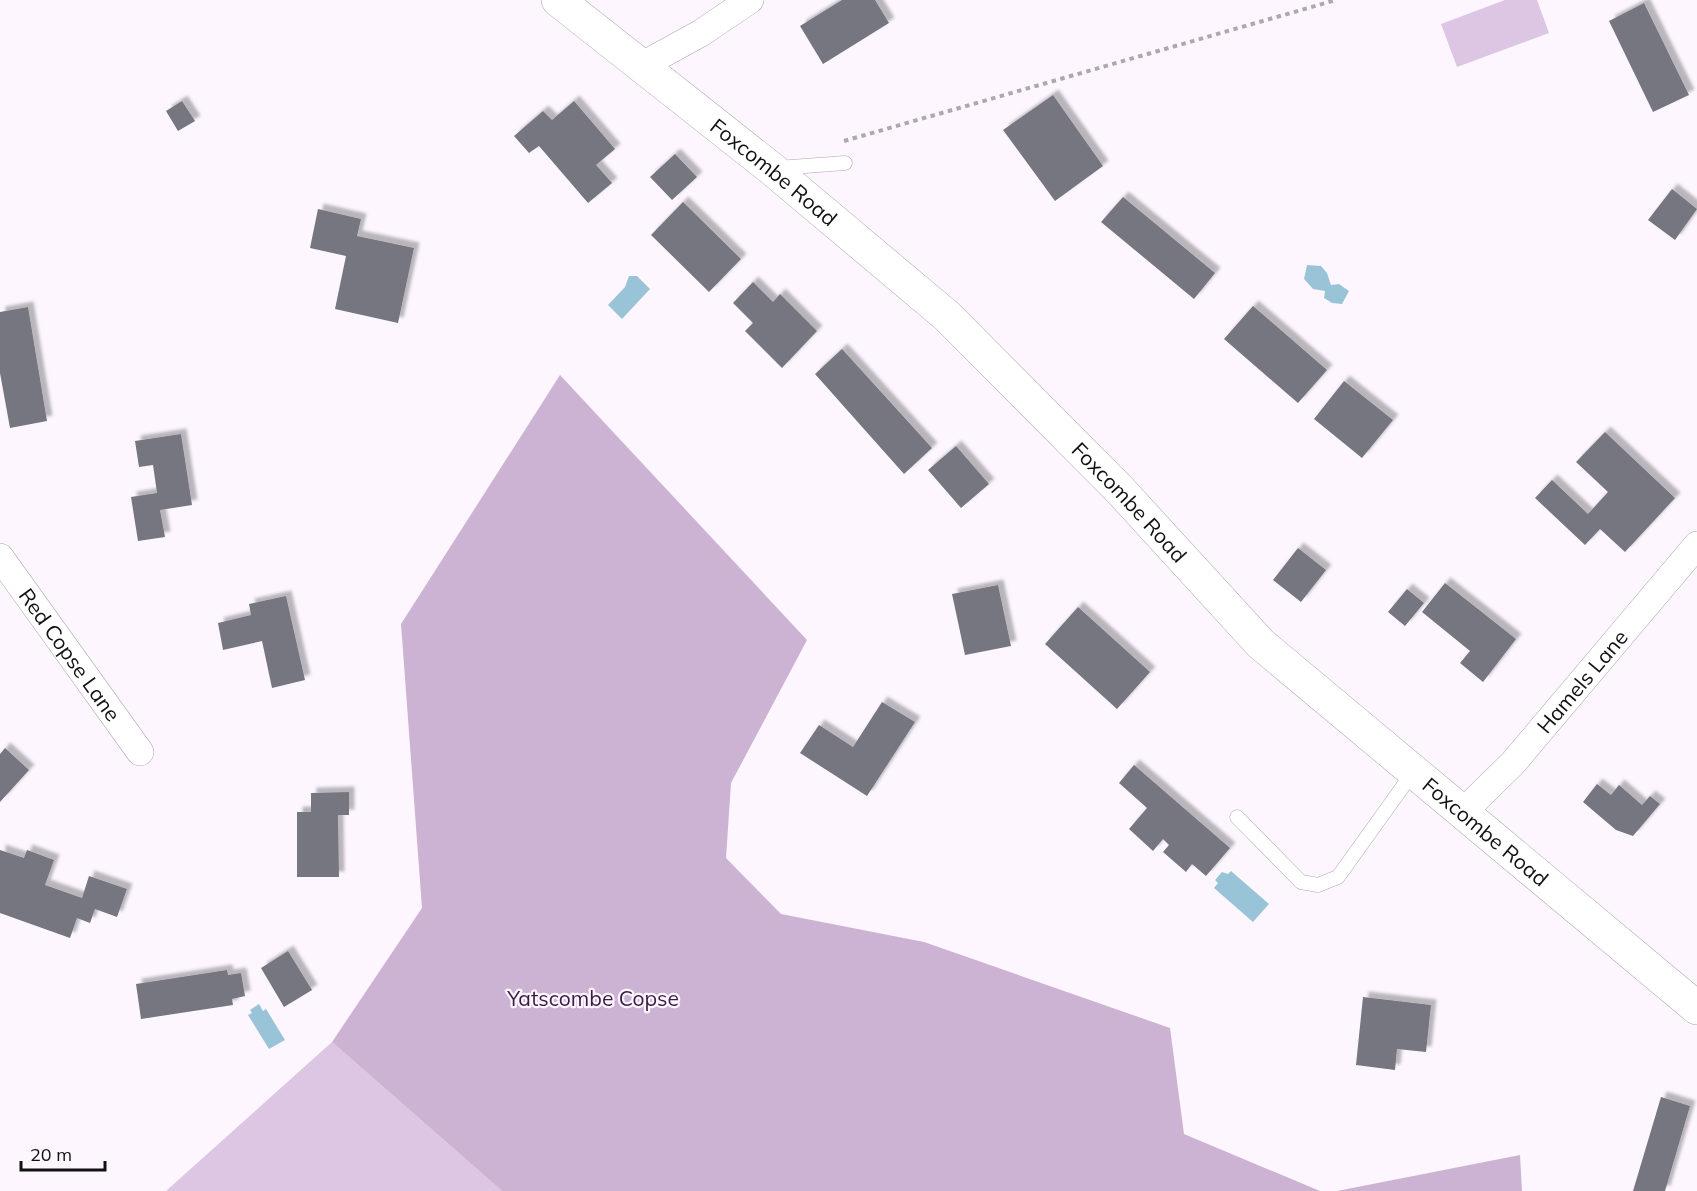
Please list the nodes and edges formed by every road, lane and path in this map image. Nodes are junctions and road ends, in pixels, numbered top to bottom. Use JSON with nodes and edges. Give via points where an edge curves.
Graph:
{"nodes":[{"id":1,"x":558,"y":0,"type":"edge"},
{"id":2,"x":750,"y":0,"type":"edge"},
{"id":3,"x":1336,"y":0,"type":"edge"},
{"id":4,"x":641,"y":66,"type":"junction"},
{"id":5,"x":838,"y":143,"type":"dead end"},
{"id":6,"x":845,"y":163,"type":"dead end"},
{"id":7,"x":772,"y":169,"type":"junction"},
{"id":8,"x":1697,"y":545,"type":"edge"},
{"id":9,"x":0,"y":557,"type":"edge"},
{"id":10,"x":140,"y":752,"type":"dead end"},
{"id":11,"x":1414,"y":771,"type":"junction"},
{"id":12,"x":1463,"y":812,"type":"junction"},
{"id":13,"x":1237,"y":817,"type":"dead end"},
{"id":14,"x":1697,"y":1008,"type":"edge"}],
"edges":[{"from":1,"to":4,"type":"street","name":"Foxcombe Road"},
{"from":2,"to":4,"type":"street"},
{"from":3,"to":5,"type":"path"},
{"from":4,"to":7,"type":"street","name":"Foxcombe Road"},
{"from":6,"to":7,"type":"lane"},
{"from":7,"to":11,"type":"street","name":"Foxcombe Road","via":[[947,316],[1120,490],[1261,644]]},
{"from":8,"to":12,"type":"street","name":"Hamels Lane","via":[[1513,763]]},
{"from":9,"to":10,"type":"street","name":"Red Copse Lane"},
{"from":11,"to":12,"type":"street","name":"Foxcombe Road"},
{"from":11,"to":13,"type":"lane","via":[[1338,877],[1318,885],[1301,882]]},
{"from":12,"to":14,"type":"street","name":"Foxcombe Road"}]}
